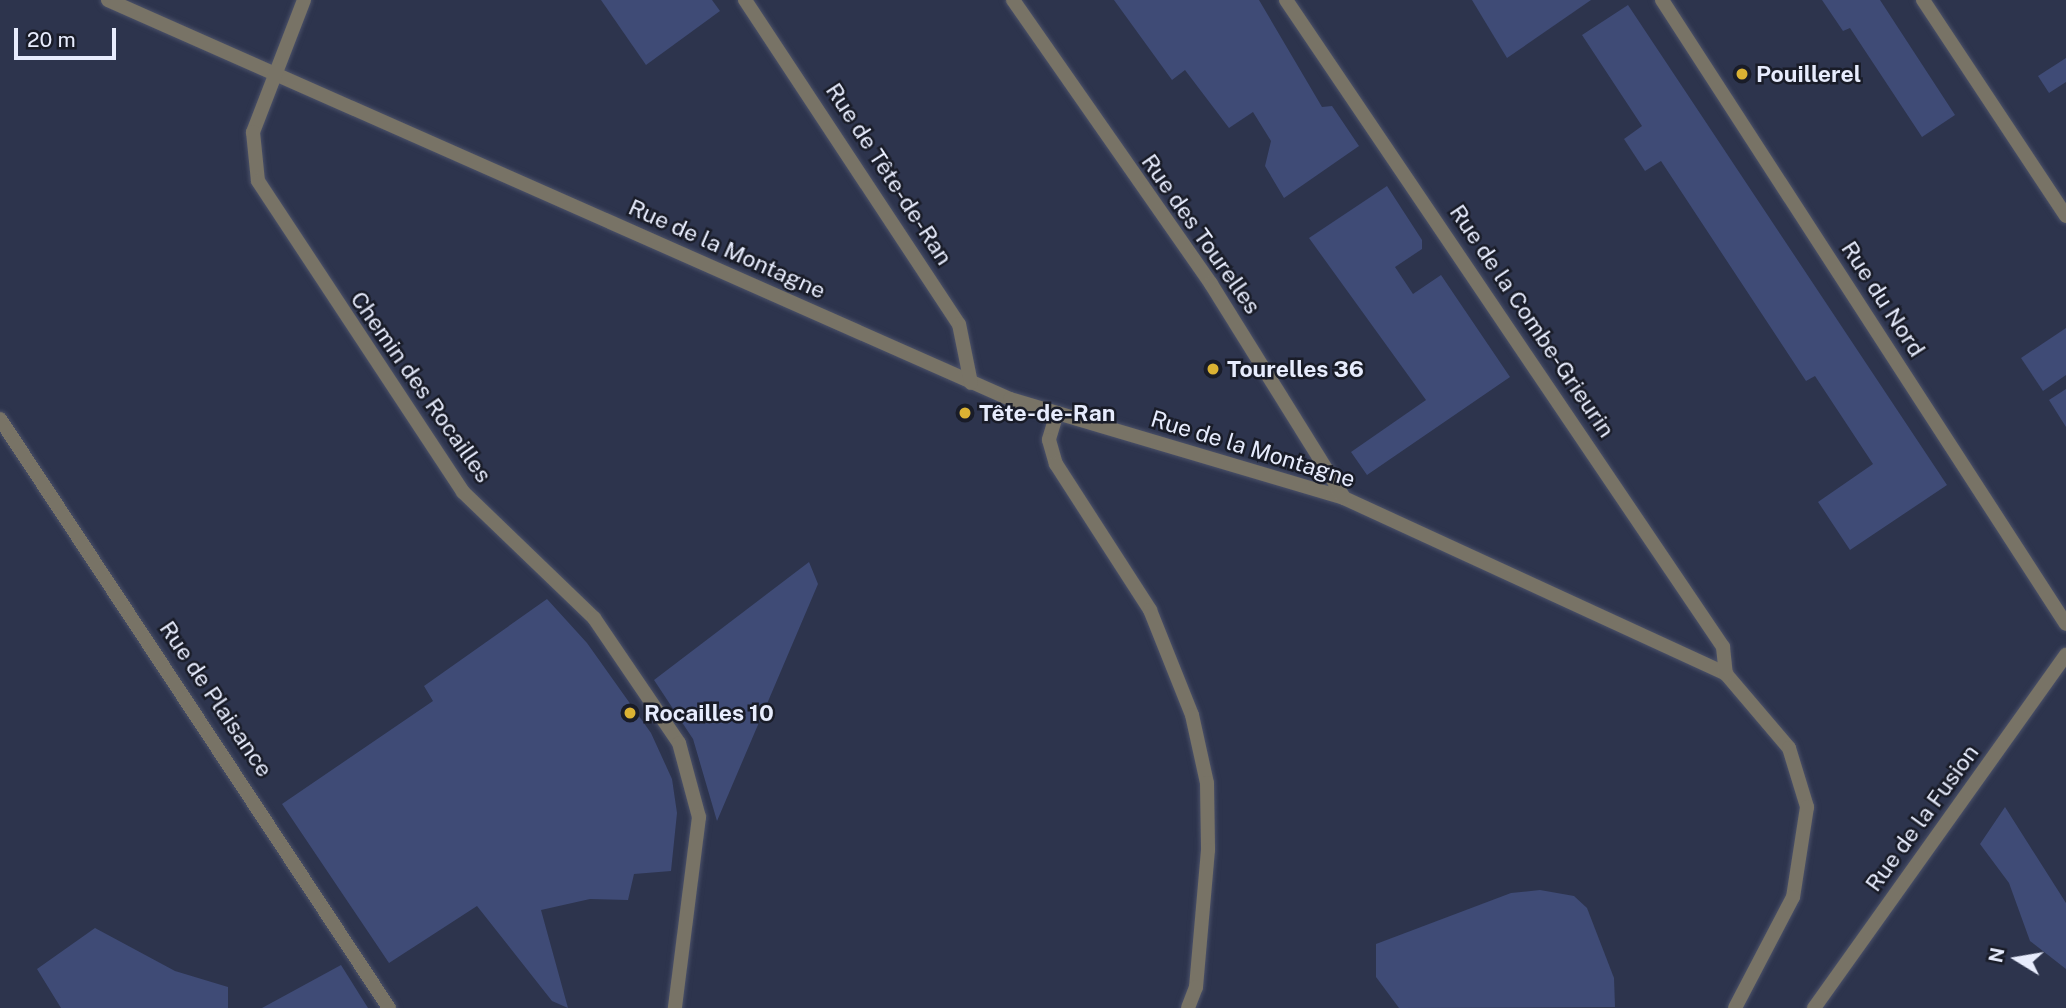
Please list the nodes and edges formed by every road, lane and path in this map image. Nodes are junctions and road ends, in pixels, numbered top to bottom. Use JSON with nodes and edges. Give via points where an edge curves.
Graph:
{"nodes":[{"id":1,"x":108,"y":0,"type":"edge"},
{"id":2,"x":304,"y":0,"type":"edge"},
{"id":3,"x":745,"y":0,"type":"edge"},
{"id":4,"x":1013,"y":0,"type":"edge"},
{"id":5,"x":1286,"y":0,"type":"edge"},
{"id":6,"x":1662,"y":0,"type":"edge"},
{"id":7,"x":1923,"y":0,"type":"edge"},
{"id":8,"x":272,"y":71,"type":"junction"},
{"id":9,"x":2066,"y":216,"type":"edge"},
{"id":10,"x":971,"y":383,"type":"junction"},
{"id":11,"x":1057,"y":413,"type":"junction"},
{"id":12,"x":0,"y":419,"type":"edge"},
{"id":13,"x":1343,"y":498,"type":"junction"},
{"id":14,"x":2066,"y":624,"type":"edge"},
{"id":15,"x":2066,"y":655,"type":"edge"},
{"id":16,"x":1726,"y":674,"type":"junction"},
{"id":17,"x":388,"y":1008,"type":"edge"},
{"id":18,"x":676,"y":1008,"type":"edge"},
{"id":19,"x":1188,"y":1008,"type":"edge"},
{"id":20,"x":1735,"y":1008,"type":"edge"},
{"id":21,"x":1814,"y":1008,"type":"edge"}],
"edges":[{"from":1,"to":8,"type":"street","name":"Rue de la Montagne"},
{"from":2,"to":8,"type":"street","name":"Chemin des Rocailles"},
{"from":3,"to":10,"type":"street","name":"Rue de Tête-de-Ran","via":[[959,324]]},
{"from":4,"to":13,"type":"street","name":"Rue des Tourelles","via":[[1211,284]]},
{"from":5,"to":16,"type":"street","name":"Rue de la Combe-Grieurin","via":[[1723,647]]},
{"from":6,"to":14,"type":"street","name":"Rue du Nord"},
{"from":7,"to":9,"type":"street"},
{"from":8,"to":10,"type":"street","name":"Rue de la Montagne"},
{"from":8,"to":18,"type":"street","name":"Chemin des Rocailles","via":[[251,155],[258,181],[285,228],[463,492],[594,618],[679,743],[699,817]]},
{"from":10,"to":11,"type":"street","name":"Rue de la Montagne"},
{"from":11,"to":13,"type":"street","name":"Rue de la Montagne"},
{"from":11,"to":19,"type":"street","via":[[1049,440],[1056,464],[1150,610],[1192,715],[1207,783],[1208,850],[1196,987]]},
{"from":12,"to":17,"type":"street","name":"Rue de Plaisance"},
{"from":13,"to":16,"type":"street","name":"Rue de la Montagne"},
{"from":15,"to":21,"type":"street","name":"Rue de la Fusion"},
{"from":16,"to":20,"type":"street","name":"Rue de la Montagne","via":[[1789,748],[1807,807],[1793,897]]}]}
